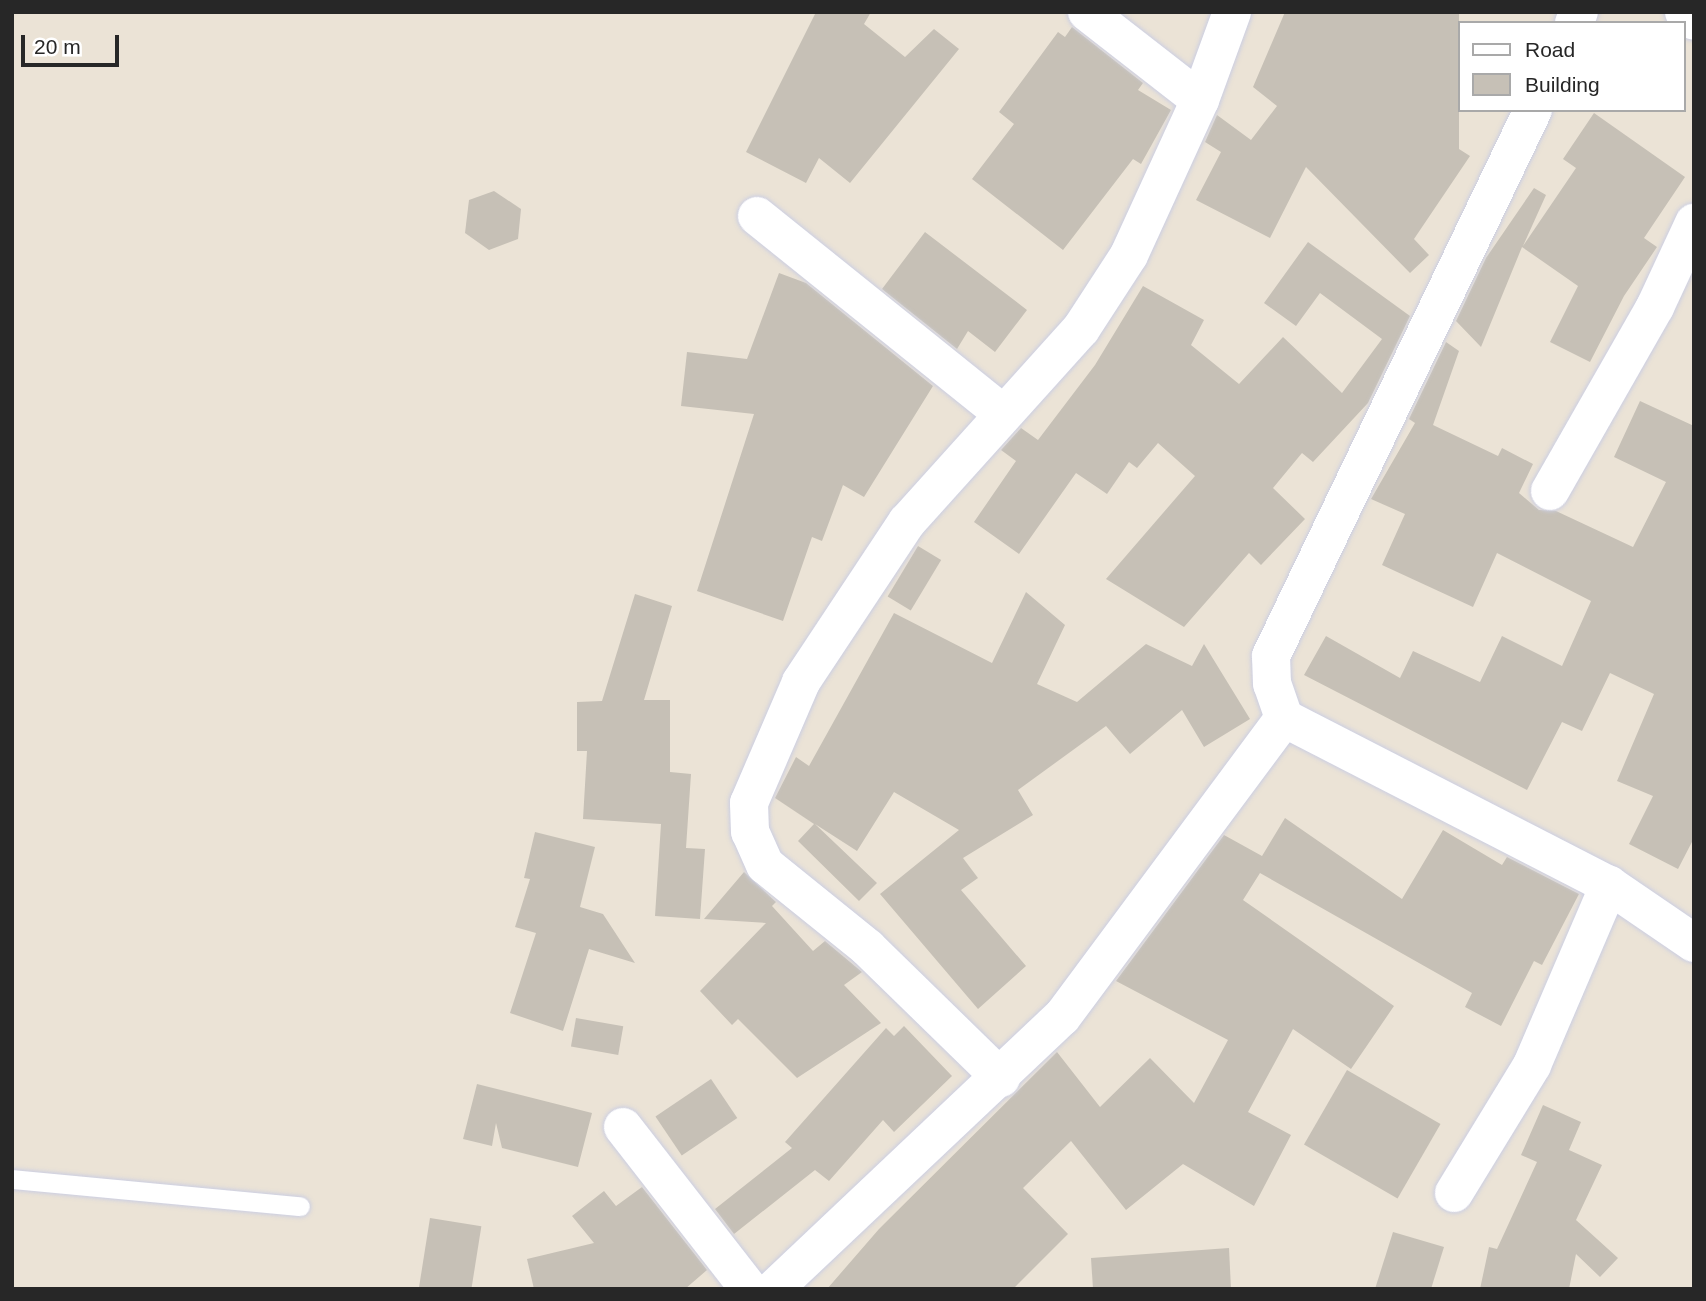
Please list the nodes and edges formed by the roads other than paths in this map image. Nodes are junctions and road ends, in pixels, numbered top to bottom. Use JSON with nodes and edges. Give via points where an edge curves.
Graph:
{"nodes":[{"id":1,"x":1087,"y":12,"type":"edge"},
{"id":2,"x":1232,"y":12,"type":"edge"},
{"id":3,"x":1684,"y":12,"type":"edge"},
{"id":4,"x":1694,"y":21,"type":"edge"},
{"id":5,"x":1200,"y":100,"type":"junction"},
{"id":6,"x":1532,"y":112,"type":"edge"},
{"id":7,"x":757,"y":216,"type":"dead end"},
{"id":8,"x":1694,"y":223,"type":"edge"},
{"id":9,"x":1003,"y":414,"type":"junction"},
{"id":10,"x":1550,"y":491,"type":"dead end"},
{"id":11,"x":1284,"y":718,"type":"junction"},
{"id":12,"x":1609,"y":885,"type":"junction"},
{"id":13,"x":1694,"y":943,"type":"edge"},
{"id":14,"x":1001,"y":1078,"type":"junction"},
{"id":15,"x":622,"y":1127,"type":"dead end"},
{"id":16,"x":12,"y":1179,"type":"edge"},
{"id":17,"x":1454,"y":1193,"type":"dead end"},
{"id":18,"x":300,"y":1206,"type":"dead end"},
{"id":19,"x":749,"y":1289,"type":"edge"},
{"id":20,"x":774,"y":1289,"type":"edge"}],
"edges":[{"from":1,"to":5,"type":"street"},
{"from":2,"to":5,"type":"street"},
{"from":3,"to":4,"type":"street"},
{"from":5,"to":9,"type":"street","via":[[1129,255],[1081,329]]},
{"from":6,"to":11,"type":"street","via":[[1271,656],[1272,684]]},
{"from":7,"to":9,"type":"street"},
{"from":8,"to":10,"type":"street","via":[[1655,307]]},
{"from":9,"to":14,"type":"street","via":[[907,522],[848,607],[801,682],[750,803],[750,832],[765,864],[868,948]]},
{"from":11,"to":12,"type":"street"},
{"from":11,"to":14,"type":"street","via":[[1062,1017]]},
{"from":12,"to":13,"type":"street"},
{"from":12,"to":17,"type":"street","via":[[1532,1065]]},
{"from":14,"to":20,"type":"street"},
{"from":15,"to":19,"type":"street"},
{"from":16,"to":18,"type":"lane"}]}
